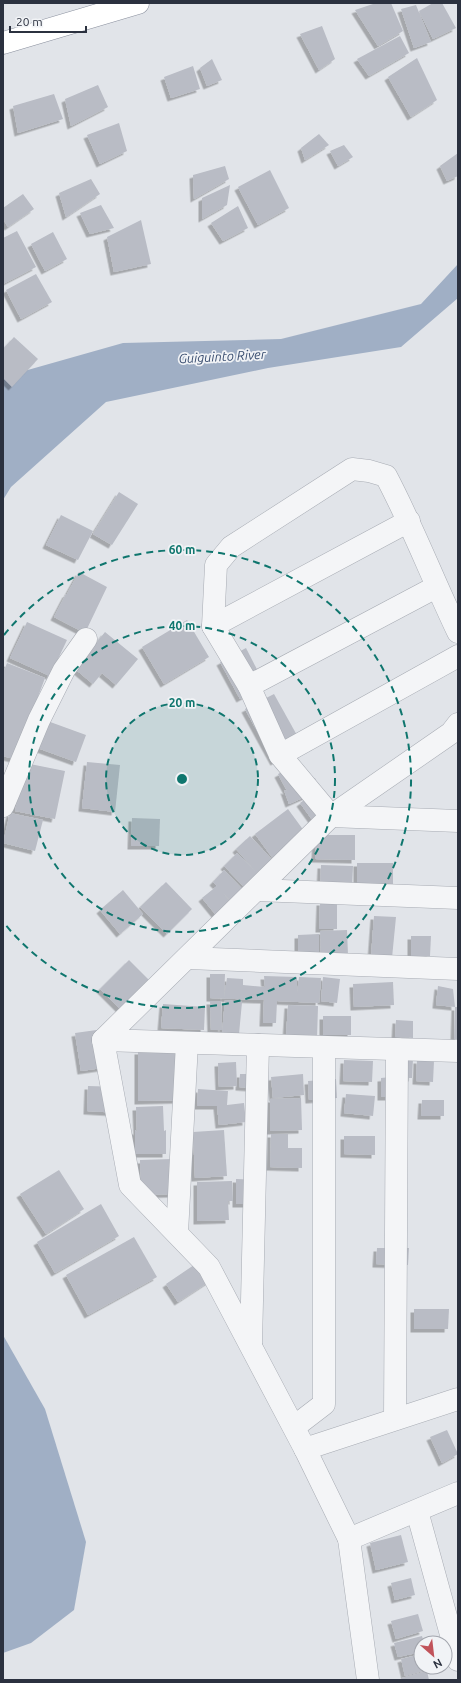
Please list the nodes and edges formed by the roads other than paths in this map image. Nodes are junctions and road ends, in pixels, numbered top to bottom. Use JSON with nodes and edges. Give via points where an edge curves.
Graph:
{"nodes":[{"id":1,"x":138,"y":3,"type":"edge"},
{"id":2,"x":3,"y":43,"type":"edge"},
{"id":3,"x":409,"y":521,"type":"junction"},
{"id":4,"x":436,"y":587,"type":"junction"},
{"id":5,"x":213,"y":626,"type":"junction"},
{"id":6,"x":458,"y":632,"type":"edge"},
{"id":7,"x":86,"y":639,"type":"dead end"},
{"id":8,"x":458,"y":656,"type":"edge"},
{"id":9,"x":249,"y":686,"type":"junction"},
{"id":10,"x":456,"y":730,"type":"edge"},
{"id":11,"x":280,"y":755,"type":"junction"},
{"id":12,"x":3,"y":806,"type":"edge"},
{"id":13,"x":331,"y":816,"type":"junction"},
{"id":14,"x":458,"y":821,"type":"edge"},
{"id":15,"x":257,"y":890,"type":"junction"},
{"id":16,"x":458,"y":898,"type":"edge"},
{"id":17,"x":188,"y":958,"type":"junction"},
{"id":18,"x":458,"y":969,"type":"edge"},
{"id":19,"x":103,"y":1040,"type":"junction"},
{"id":20,"x":187,"y":1043,"type":"junction"},
{"id":21,"x":258,"y":1045,"type":"junction"},
{"id":22,"x":324,"y":1047,"type":"junction"},
{"id":23,"x":397,"y":1049,"type":"junction"},
{"id":24,"x":458,"y":1051,"type":"edge"},
{"id":25,"x":177,"y":1233,"type":"junction"},
{"id":26,"x":251,"y":1346,"type":"junction"},
{"id":27,"x":458,"y":1399,"type":"edge"},
{"id":28,"x":395,"y":1419,"type":"junction"},
{"id":29,"x":294,"y":1427,"type":"junction"},
{"id":30,"x":305,"y":1448,"type":"junction"},
{"id":31,"x":458,"y":1493,"type":"edge"},
{"id":32,"x":417,"y":1511,"type":"junction"},
{"id":33,"x":348,"y":1539,"type":"junction"},
{"id":34,"x":458,"y":1660,"type":"edge"},
{"id":35,"x":368,"y":1680,"type":"edge"}],
"edges":[{"from":1,"to":2,"type":"highway"},
{"from":3,"to":4,"type":"street"},
{"from":3,"to":5,"type":"street"},
{"from":3,"to":5,"type":"street","via":[[386,476],[352,470],[231,547],[216,565]]},
{"from":4,"to":6,"type":"street"},
{"from":4,"to":9,"type":"street"},
{"from":5,"to":9,"type":"street"},
{"from":7,"to":12,"type":"street","via":[[64,670],[39,720]]},
{"from":8,"to":11,"type":"street"},
{"from":9,"to":11,"type":"street"},
{"from":10,"to":13,"type":"street"},
{"from":11,"to":13,"type":"street"},
{"from":13,"to":14,"type":"street"},
{"from":13,"to":15,"type":"street"},
{"from":15,"to":16,"type":"street"},
{"from":15,"to":17,"type":"street"},
{"from":17,"to":18,"type":"street"},
{"from":17,"to":19,"type":"street"},
{"from":19,"to":20,"type":"street"},
{"from":19,"to":25,"type":"street","via":[[130,1185]]},
{"from":20,"to":21,"type":"street"},
{"from":20,"to":25,"type":"street"},
{"from":21,"to":22,"type":"street"},
{"from":21,"to":26,"type":"street"},
{"from":22,"to":23,"type":"street"},
{"from":22,"to":29,"type":"street","via":[[324,1404]]},
{"from":23,"to":24,"type":"street"},
{"from":23,"to":28,"type":"street"},
{"from":25,"to":26,"type":"street","via":[[209,1267]]},
{"from":26,"to":29,"type":"street"},
{"from":27,"to":28,"type":"street"},
{"from":28,"to":30,"type":"street"},
{"from":29,"to":30,"type":"street"},
{"from":30,"to":33,"type":"street"},
{"from":31,"to":32,"type":"street"},
{"from":32,"to":33,"type":"street"},
{"from":32,"to":34,"type":"street"},
{"from":33,"to":35,"type":"street"}]}
